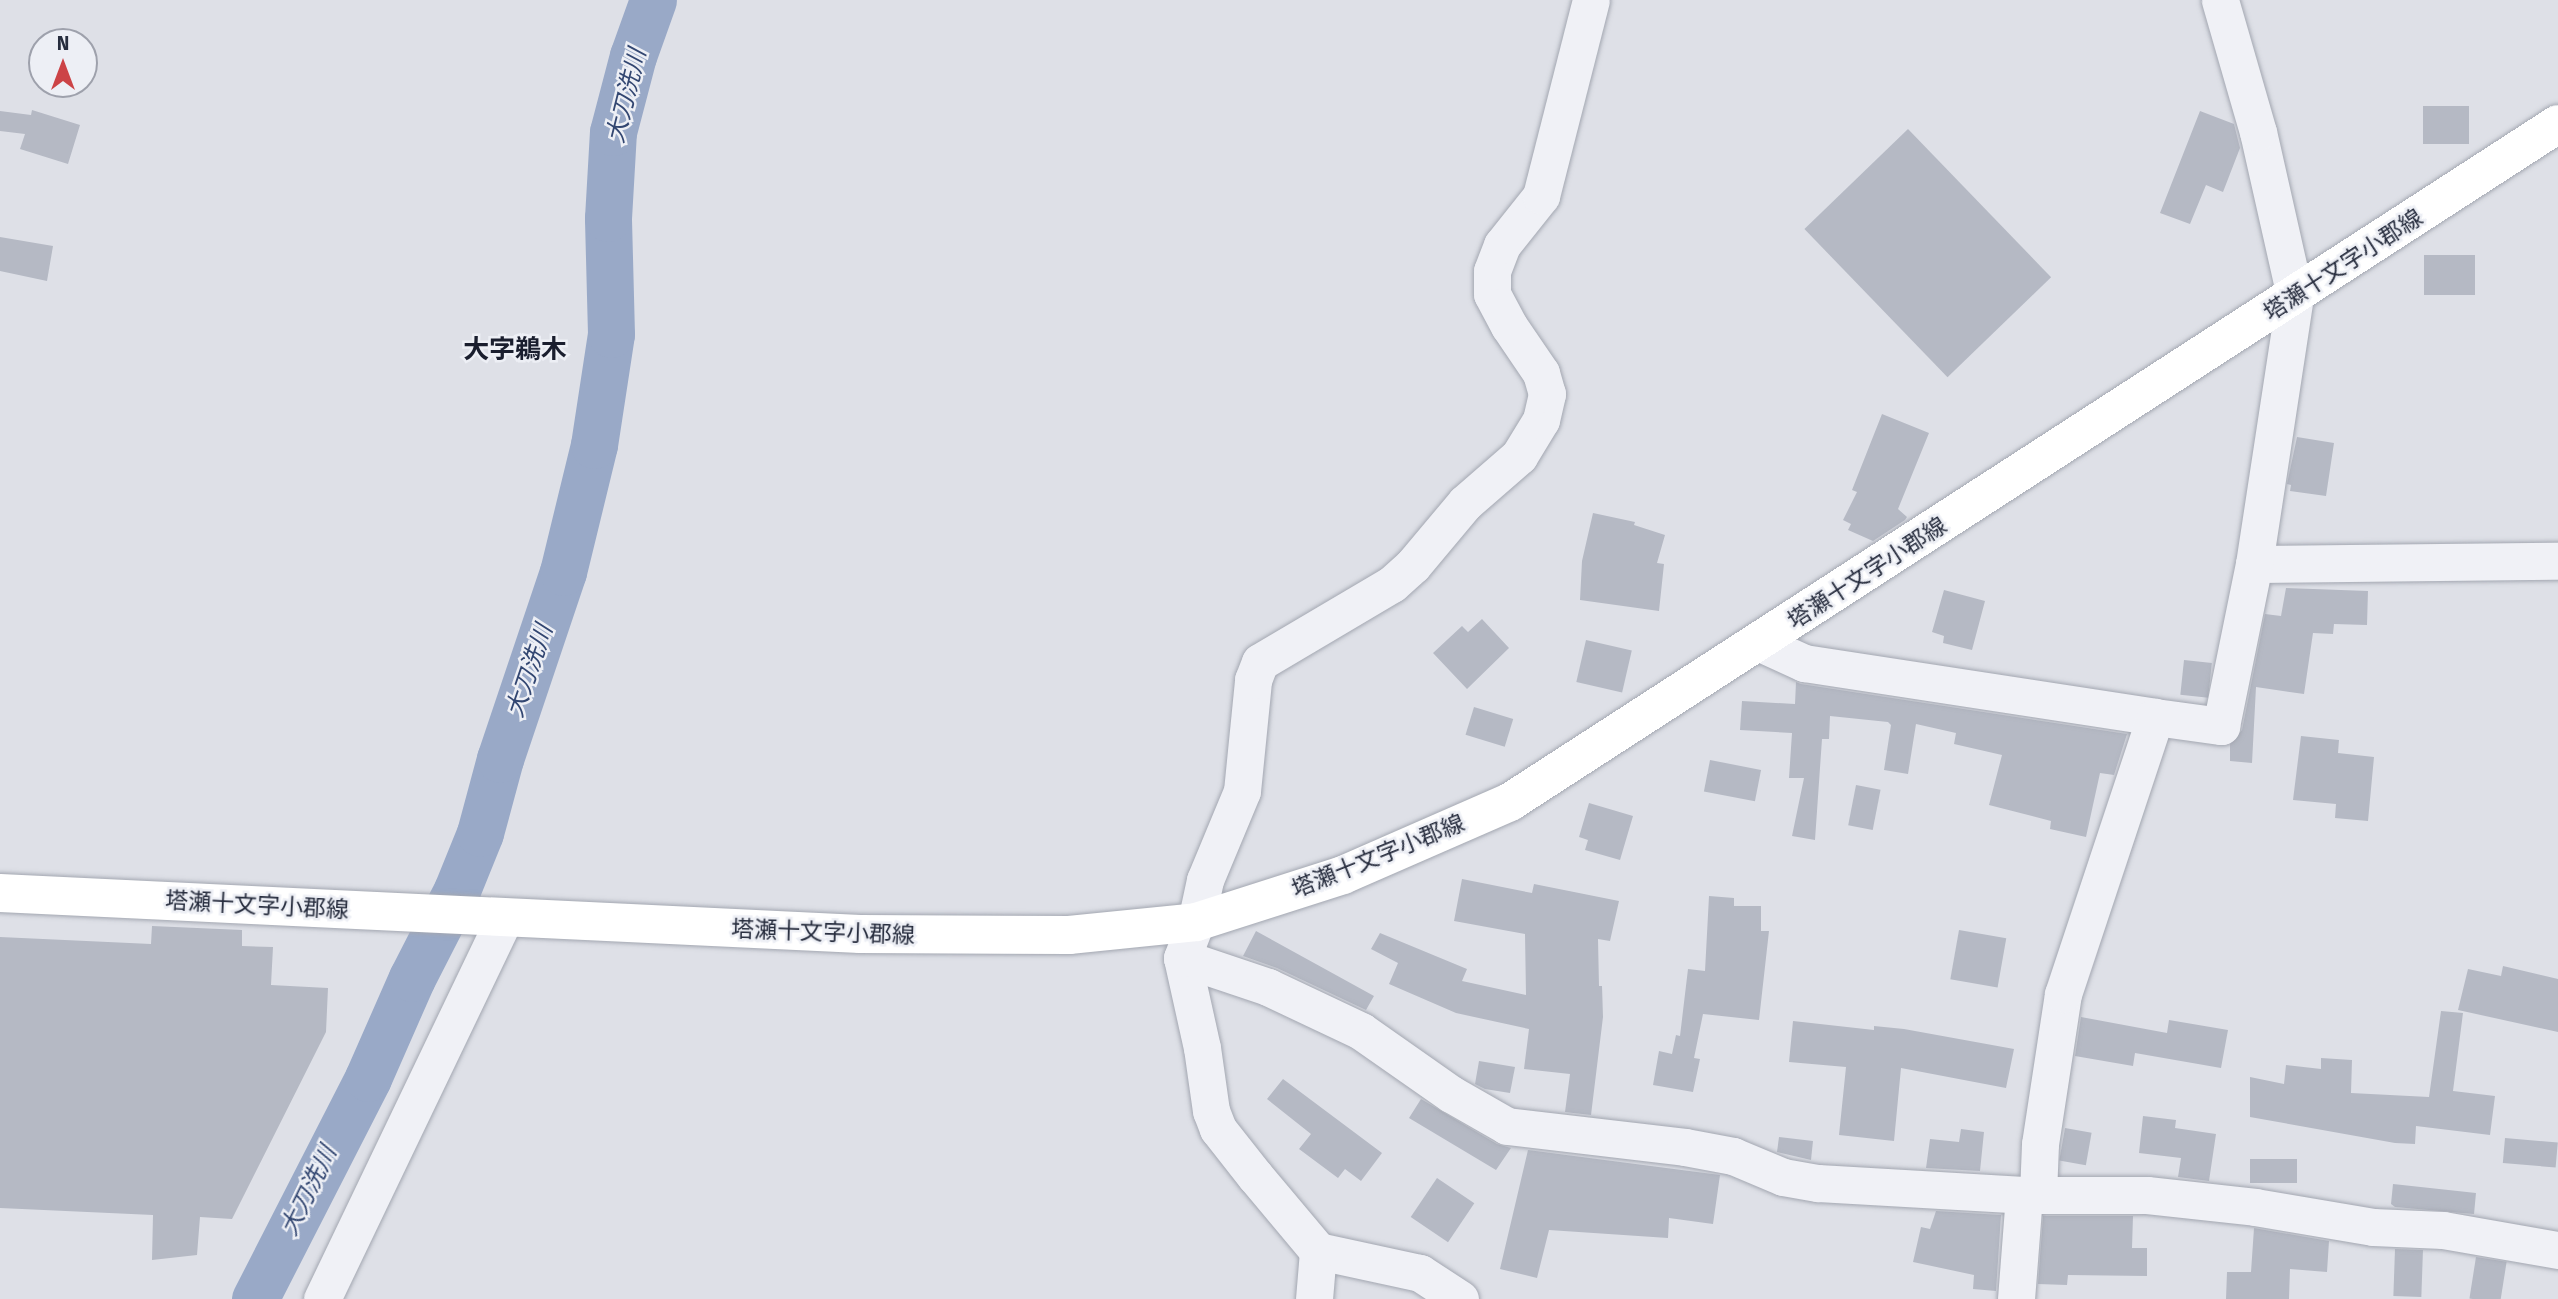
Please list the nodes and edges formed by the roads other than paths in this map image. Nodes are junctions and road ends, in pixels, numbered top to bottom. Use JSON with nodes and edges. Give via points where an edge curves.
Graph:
{"nodes":[{"id":1,"x":1591,"y":0,"type":"edge"},
{"id":2,"x":2220,"y":0,"type":"edge"},
{"id":3,"x":2558,"y":124,"type":"edge"},
{"id":4,"x":2295,"y":296,"type":"junction"},
{"id":5,"x":2558,"y":561,"type":"edge"},
{"id":6,"x":2254,"y":564,"type":"junction"},
{"id":7,"x":1758,"y":642,"type":"junction"},
{"id":8,"x":2155,"y":717,"type":"junction"},
{"id":9,"x":0,"y":893,"type":"edge"},
{"id":10,"x":496,"y":919,"type":"junction"},
{"id":11,"x":1196,"y":922,"type":"junction"},
{"id":12,"x":1182,"y":958,"type":"junction"},
{"id":13,"x":2031,"y":1194,"type":"junction"},
{"id":14,"x":2558,"y":1250,"type":"edge"},
{"id":15,"x":1318,"y":1251,"type":"junction"},
{"id":16,"x":322,"y":1299,"type":"edge"},
{"id":17,"x":1314,"y":1299,"type":"edge"},
{"id":18,"x":1460,"y":1299,"type":"edge"},
{"id":19,"x":2016,"y":1299,"type":"edge"}],
"edges":[{"from":1,"to":11,"type":"street","via":[[1541,195],[1502,245],[1492,271],[1492,294],[1541,373],[1547,394],[1541,420],[1519,456],[1465,503],[1399,578],[1260,662],[1253,680],[1242,791],[1205,880]]},
{"from":2,"to":4,"type":"street","via":[[2258,132]]},
{"from":3,"to":4,"type":"main road","name":"塔瀬十文字小郡線"},
{"from":4,"to":6,"type":"street"},
{"from":4,"to":7,"type":"main road","name":"塔瀬十文字小郡線"},
{"from":5,"to":6,"type":"street"},
{"from":6,"to":8,"type":"street","via":[[2221,726]]},
{"from":7,"to":8,"type":"street","via":[[1804,663]]},
{"from":7,"to":11,"type":"main road","name":"塔瀬十文字小郡線","via":[[1510,802],[1343,875]]},
{"from":8,"to":13,"type":"street","via":[[2063,994]]},
{"from":9,"to":10,"type":"main road","name":"塔瀬十文字小郡線"},
{"from":10,"to":11,"type":"main road","name":"塔瀬十文字小郡線","via":[[860,934],[1069,935]]},
{"from":10,"to":16,"type":"street"},
{"from":11,"to":12,"type":"street"},
{"from":12,"to":13,"type":"street","via":[[1268,987],[1361,1031],[1451,1094],[1507,1126],[1685,1147],[1733,1156],[1783,1177],[1818,1183]]},
{"from":12,"to":15,"type":"street","via":[[1218,1129]]},
{"from":13,"to":14,"type":"street","via":[[2147,1195],[2255,1206],[2373,1227],[2444,1230]]},
{"from":13,"to":19,"type":"street"},
{"from":15,"to":17,"type":"street"},
{"from":15,"to":18,"type":"street","via":[[1420,1273]]}]}
